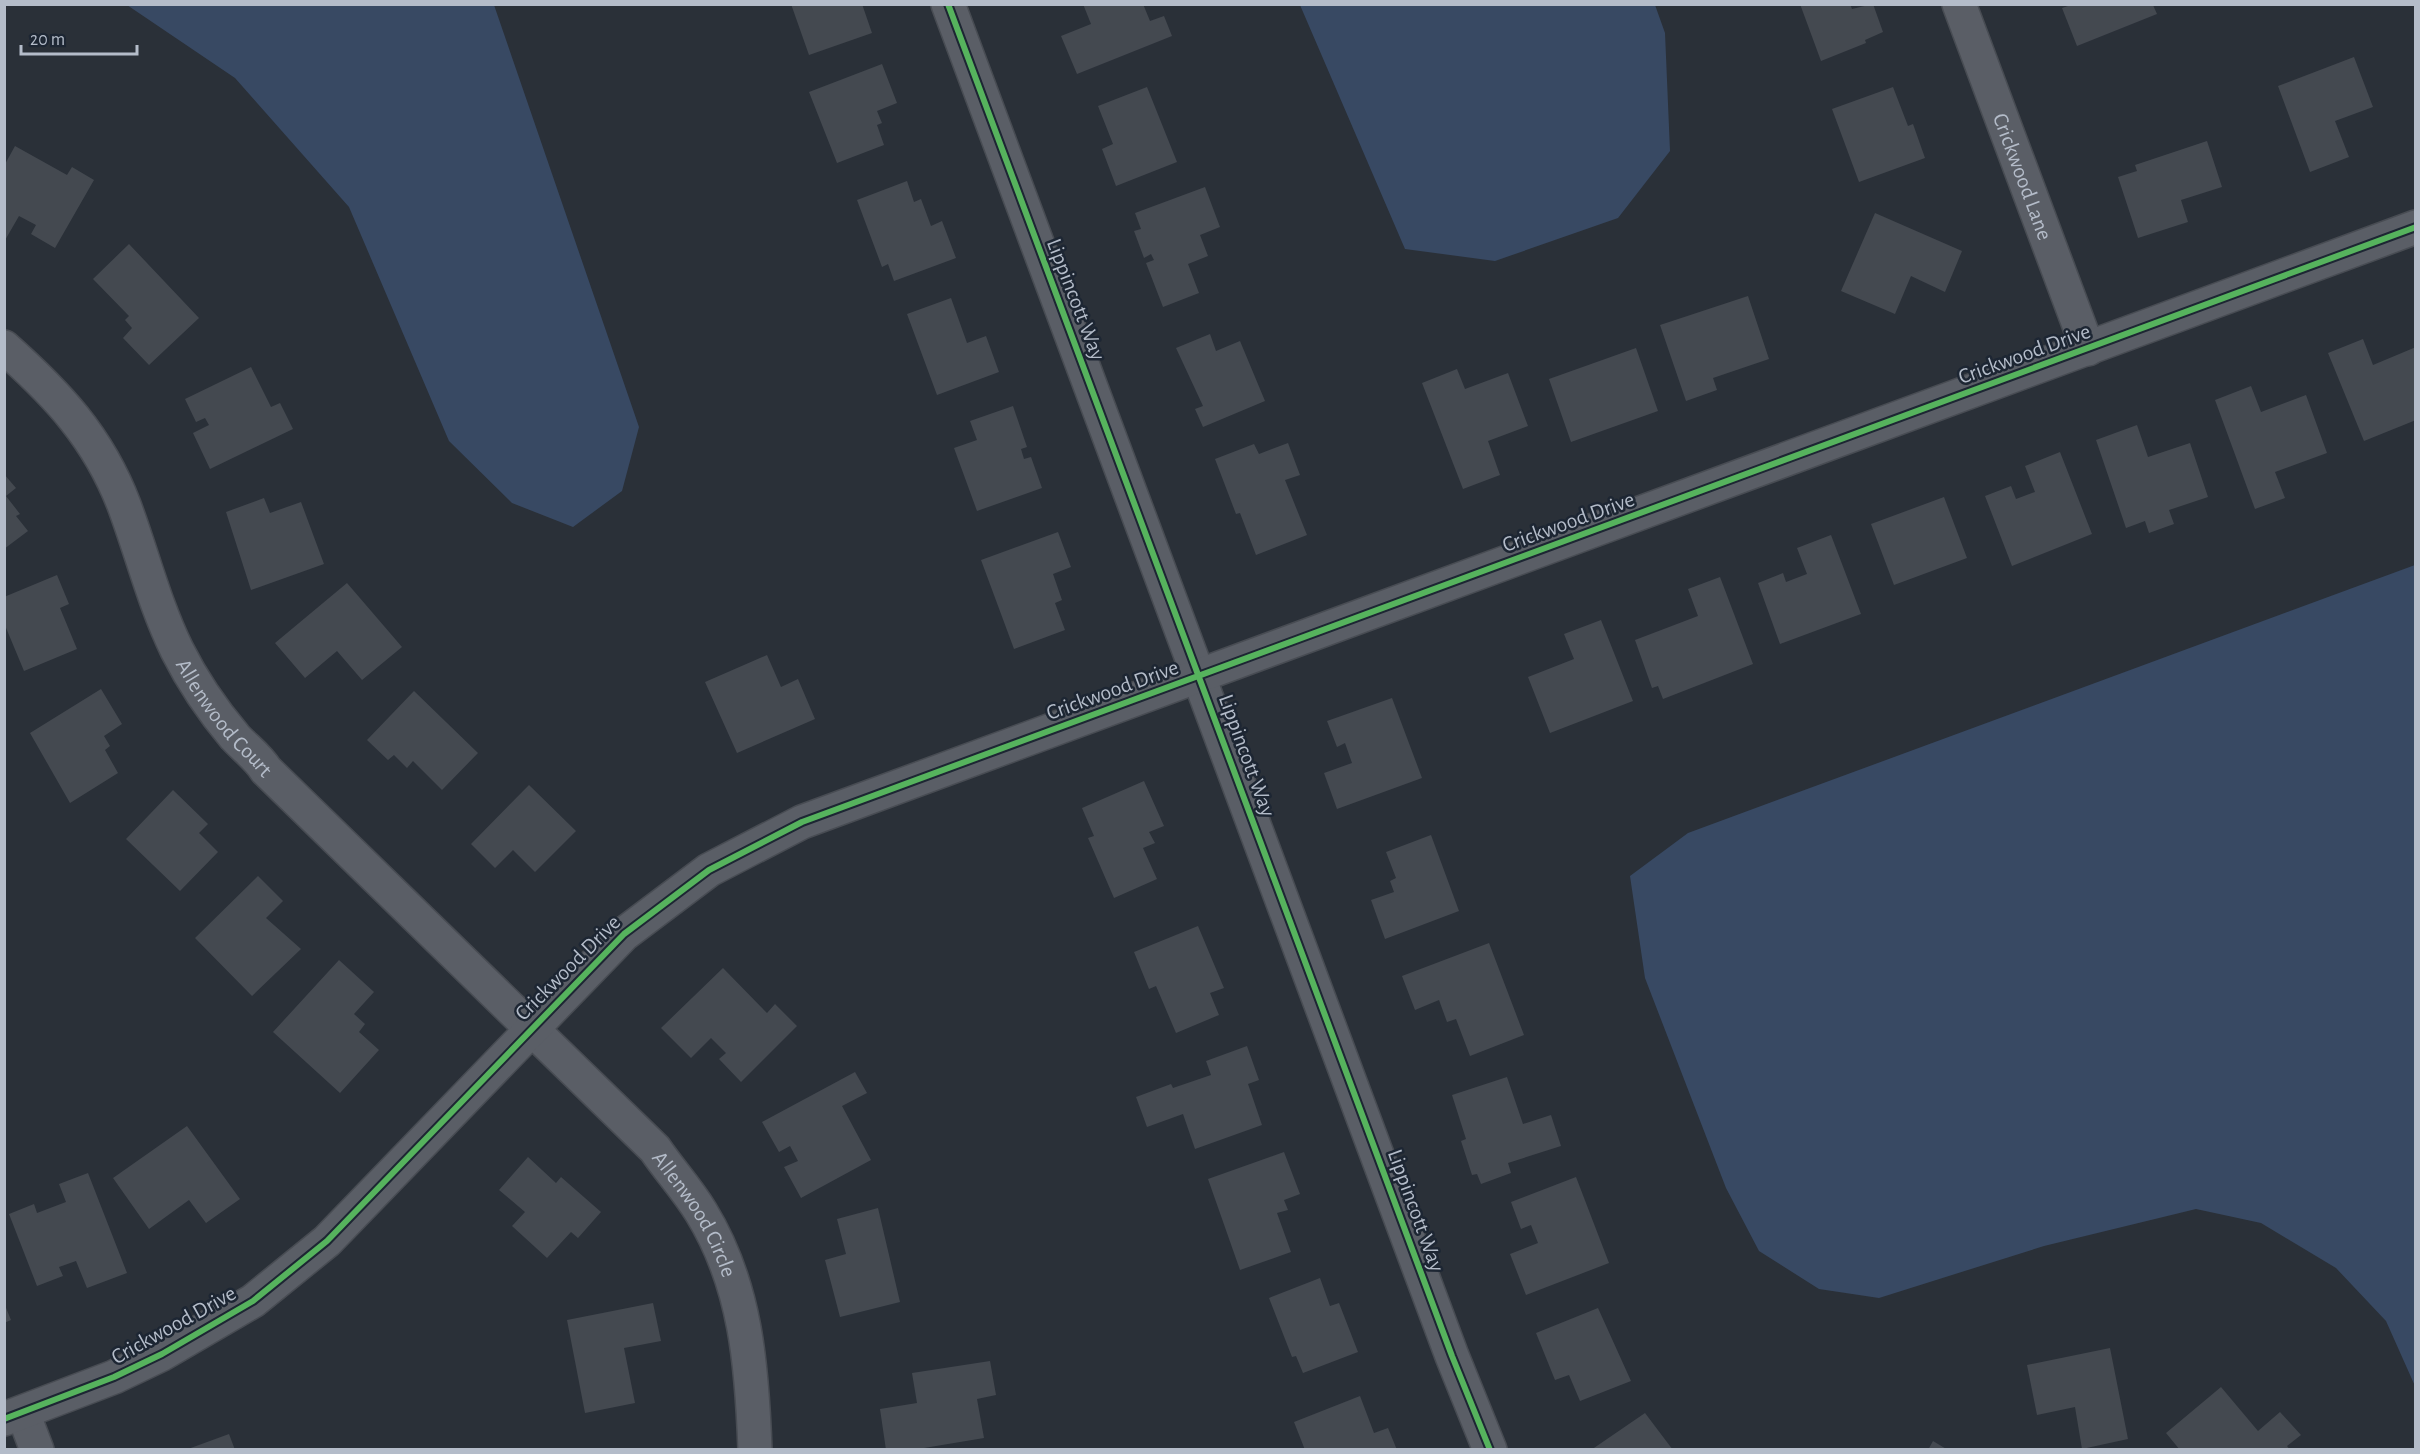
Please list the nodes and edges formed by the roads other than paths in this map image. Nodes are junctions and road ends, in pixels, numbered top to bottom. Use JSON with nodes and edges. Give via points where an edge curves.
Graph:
{"nodes":[{"id":1,"x":948,"y":4,"type":"edge"},
{"id":2,"x":1959,"y":4,"type":"edge"},
{"id":3,"x":2415,"y":227,"type":"edge"},
{"id":4,"x":4,"y":347,"type":"edge"},
{"id":5,"x":2088,"y":349,"type":"junction"},
{"id":6,"x":1199,"y":675,"type":"junction"},
{"id":7,"x":532,"y":1028,"type":"junction"},
{"id":8,"x":14,"y":1416,"type":"edge"},
{"id":9,"x":37,"y":1449,"type":"edge"},
{"id":10,"x":755,"y":1449,"type":"edge"},
{"id":11,"x":1490,"y":1449,"type":"edge"}],
"edges":[{"from":1,"to":6,"type":"street","name":"Lippincott Way"},
{"from":2,"to":5,"type":"street","name":"Crickwood Lane"},
{"from":3,"to":5,"type":"street","name":"Crickwood Drive"},
{"from":4,"to":7,"type":"street","name":"Allenwood Court","via":[[42,379],[92,441],[123,503],[156,601],[177,649],[198,687],[231,731],[266,770]]},
{"from":5,"to":6,"type":"street","name":"Crickwood Drive"},
{"from":6,"to":7,"type":"street","name":"Crickwood Drive","via":[[770,836],[709,870],[632,927]]},
{"from":6,"to":11,"type":"street","name":"Lippincott Way"},
{"from":7,"to":8,"type":"street","name":"Crickwood Drive","via":[[327,1241],[253,1301],[162,1354]]},
{"from":7,"to":10,"type":"street","name":"Allenwood Circle","via":[[655,1149],[710,1227],[731,1275],[748,1342]]},
{"from":8,"to":9,"type":"street"}]}
